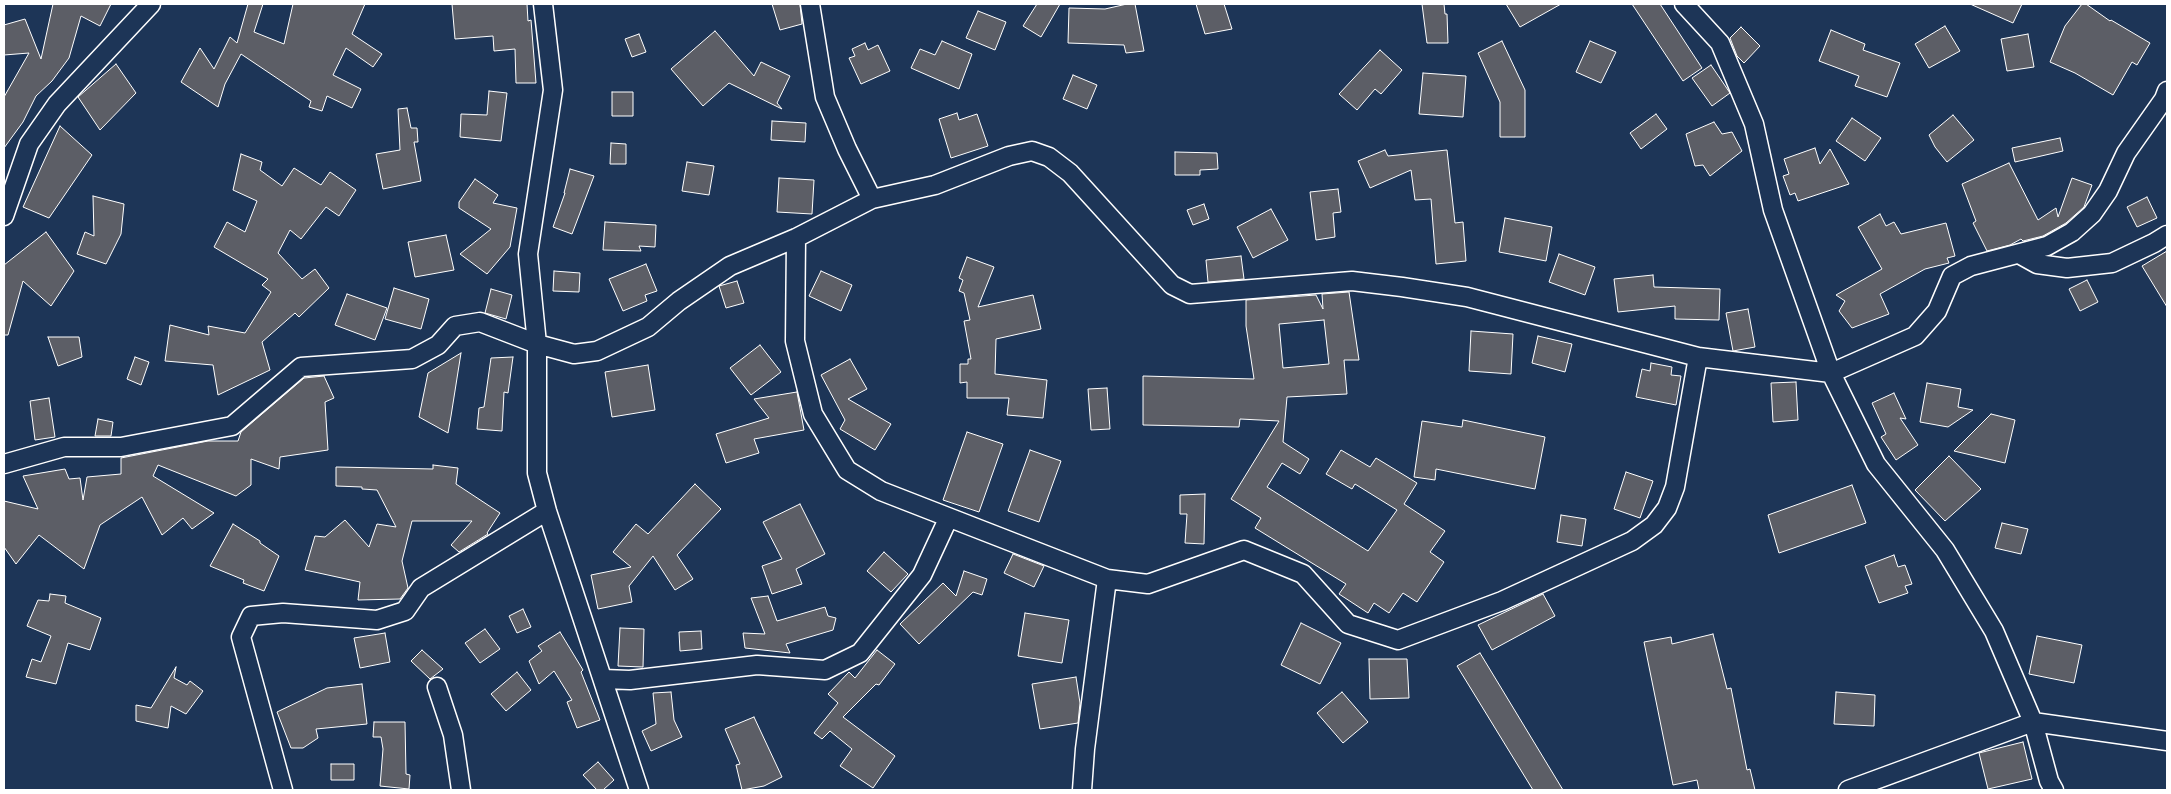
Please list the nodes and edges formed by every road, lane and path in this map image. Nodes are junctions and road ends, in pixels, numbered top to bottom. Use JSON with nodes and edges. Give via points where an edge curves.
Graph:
{"nodes":[{"id":1,"x":151,"y":4,"type":"edge"},
{"id":2,"x":543,"y":4,"type":"edge"},
{"id":3,"x":810,"y":4,"type":"edge"},
{"id":4,"x":1686,"y":5,"type":"edge"},
{"id":5,"x":2167,"y":91,"type":"edge"},
{"id":6,"x":872,"y":199,"type":"junction"},
{"id":7,"x":4,"y":216,"type":"edge"},
{"id":8,"x":2167,"y":235,"type":"edge"},
{"id":9,"x":796,"y":238,"type":"junction"},
{"id":10,"x":2019,"y":254,"type":"junction"},
{"id":11,"x":537,"y":344,"type":"junction"},
{"id":12,"x":1698,"y":357,"type":"junction"},
{"id":13,"x":1831,"y":374,"type":"junction"},
{"id":14,"x":4,"y":464,"type":"edge"},
{"id":15,"x":547,"y":511,"type":"junction"},
{"id":16,"x":948,"y":519,"type":"junction"},
{"id":17,"x":1107,"y":578,"type":"junction"},
{"id":18,"x":604,"y":679,"type":"junction"},
{"id":19,"x":437,"y":687,"type":"dead end"},
{"id":20,"x":2034,"y":722,"type":"junction"},
{"id":21,"x":2167,"y":741,"type":"edge"},
{"id":22,"x":283,"y":790,"type":"edge"},
{"id":23,"x":461,"y":790,"type":"edge"},
{"id":24,"x":639,"y":790,"type":"edge"},
{"id":25,"x":1082,"y":790,"type":"edge"},
{"id":26,"x":1848,"y":790,"type":"edge"},
{"id":27,"x":2054,"y":790,"type":"edge"}],
"edges":[{"from":1,"to":7,"type":"street","via":[[57,104],[29,144]]},
{"from":2,"to":11,"type":"street","via":[[553,90],[528,254]]},
{"from":3,"to":6,"type":"street","via":[[825,97]]},
{"from":4,"to":13,"type":"street","via":[[1720,43],[1754,124],[1773,210]]},
{"from":5,"to":10,"type":"street","via":[[2126,153],[2108,191],[2092,214],[2072,232],[2047,246]]},
{"from":6,"to":9,"type":"street"},
{"from":6,"to":12,"type":"street","via":[[935,184],[1009,156],[1032,152],[1050,157],[1070,173],[1172,285],[1190,294],[1352,281],[1402,287],[1467,297]]},
{"from":8,"to":10,"type":"street","via":[[2112,263],[2067,268],[2037,264]]},
{"from":9,"to":11,"type":"street","via":[[730,266],[678,301],[648,327],[597,350],[574,354]]},
{"from":9,"to":16,"type":"street","via":[[795,341],[813,414],[847,470],[881,491]]},
{"from":10,"to":13,"type":"street","via":[[1971,266],[1952,276],[1937,311],[1915,336]]},
{"from":11,"to":14,"type":"street","via":[[480,322],[455,326],[438,345],[412,359],[301,367],[232,426],[121,447],[64,446]]},
{"from":11,"to":15,"type":"street","via":[[537,473]]},
{"from":12,"to":13,"type":"street"},
{"from":12,"to":17,"type":"street","via":[[1674,487],[1667,508],[1654,525],[1632,540],[1502,601],[1398,640],[1348,624],[1303,574],[1244,550],[1148,584]]},
{"from":13,"to":20,"type":"street","via":[[1876,464],[1945,550],[1994,631]]},
{"from":15,"to":18,"type":"street"},
{"from":15,"to":22,"type":"street","via":[[421,588],[405,611],[377,620],[283,612],[251,616],[241,637]]},
{"from":16,"to":17,"type":"street"},
{"from":16,"to":18,"type":"street","via":[[922,575],[860,653],[825,670],[757,665],[630,680]]},
{"from":17,"to":25,"type":"street"},
{"from":18,"to":24,"type":"street"},
{"from":19,"to":23,"type":"street","via":[[453,735]]},
{"from":20,"to":21,"type":"street"},
{"from":20,"to":26,"type":"street"},
{"from":20,"to":27,"type":"street"}]}
